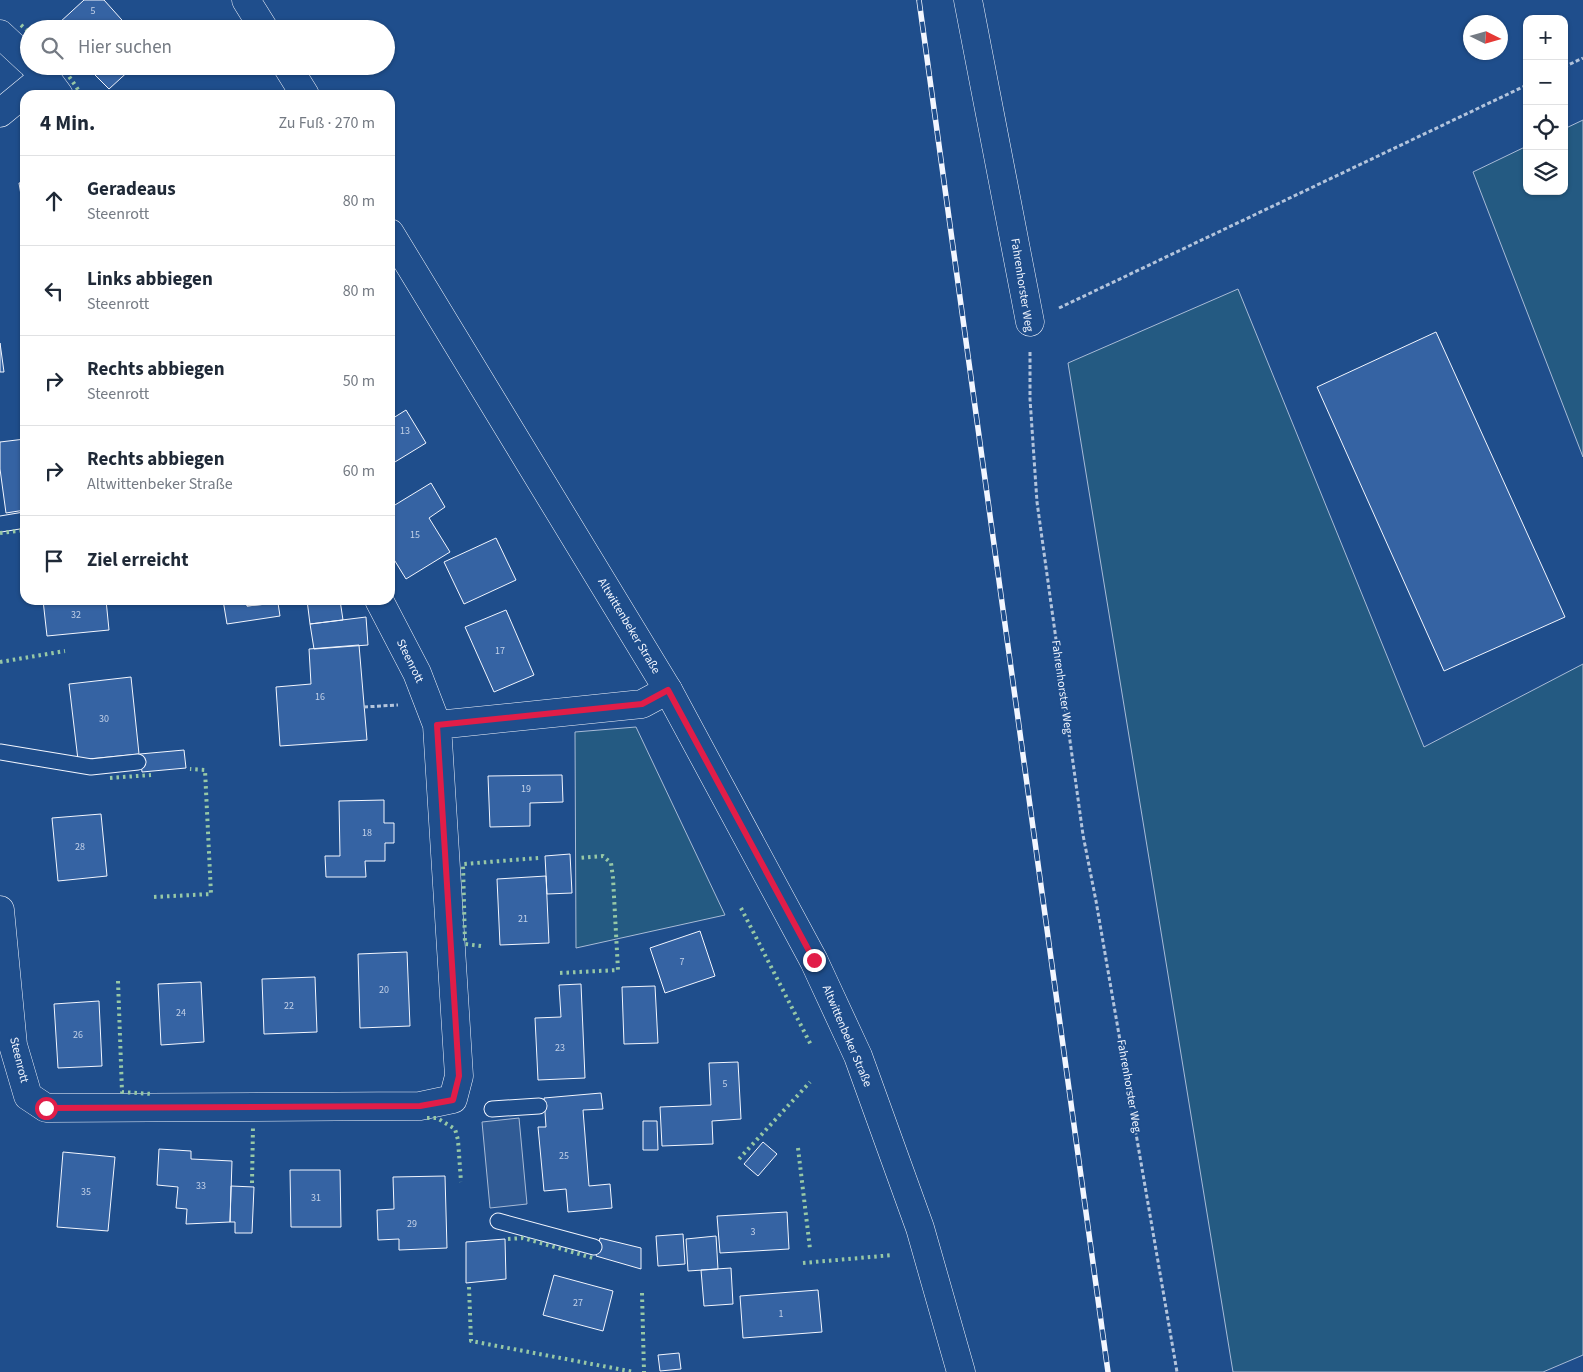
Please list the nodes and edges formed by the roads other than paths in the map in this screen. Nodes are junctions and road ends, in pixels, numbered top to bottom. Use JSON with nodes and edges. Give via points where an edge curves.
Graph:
{"nodes":[{"id":1,"x":246,"y":0,"type":"edge"},
{"id":2,"x":968,"y":0,"type":"edge"},
{"id":3,"x":258,"y":20,"type":"edge"},
{"id":4,"x":0,"y":34,"type":"edge"},
{"id":5,"x":20,"y":54,"type":"edge"},
{"id":6,"x":42,"y":75,"type":"edge"},
{"id":7,"x":292,"y":75,"type":"edge"},
{"id":8,"x":26,"y":90,"type":"edge"},
{"id":9,"x":301,"y":90,"type":"edge"},
{"id":10,"x":20,"y":95,"type":"edge"},
{"id":11,"x":0,"y":114,"type":"edge"},
{"id":12,"x":395,"y":241,"type":"edge"},
{"id":13,"x":1030,"y":322,"type":"road end"},
{"id":14,"x":20,"y":521,"type":"edge"},
{"id":15,"x":0,"y":524,"type":"edge"},
{"id":16,"x":382,"y":605,"type":"edge"},
{"id":17,"x":668,"y":690,"type":"junction"},
{"id":18,"x":437,"y":725,"type":"junction"},
{"id":19,"x":0,"y":752,"type":"edge"},
{"id":20,"x":138,"y":762,"type":"dead end"},
{"id":21,"x":0,"y":910,"type":"edge"},
{"id":22,"x":539,"y":1106,"type":"dead end"},
{"id":23,"x":492,"y":1109,"type":"dead end"},
{"id":24,"x":498,"y":1221,"type":"dead end"},
{"id":25,"x":594,"y":1247,"type":"dead end"},
{"id":26,"x":961,"y":1372,"type":"edge"}],
"edges":[{"from":1,"to":3,"type":"street"},
{"from":2,"to":13,"type":"street","name":"Fahrenhorster Weg"},
{"from":4,"to":5,"type":"street"},
{"from":6,"to":8,"type":"street"},
{"from":7,"to":9,"type":"street"},
{"from":10,"to":11,"type":"street"},
{"from":12,"to":17,"type":"street","name":"Altwittenbeker Straße"},
{"from":14,"to":15,"type":"lane"},
{"from":16,"to":18,"type":"street","name":"Steenrott","via":[[417,673]]},
{"from":17,"to":18,"type":"street","via":[[642,704]]},
{"from":17,"to":26,"type":"street","name":"Altwittenbeker Straße","via":[[814,960],[858,1056],[920,1228]]},
{"from":18,"to":21,"type":"street","name":"Steenrott","via":[[459,1076],[453,1100],[420,1106],[46,1108],[28,1096],[13,1045]]},
{"from":19,"to":20,"type":"lane","via":[[91,767]]},
{"from":22,"to":23,"type":"lane"},
{"from":24,"to":25,"type":"lane"}]}
